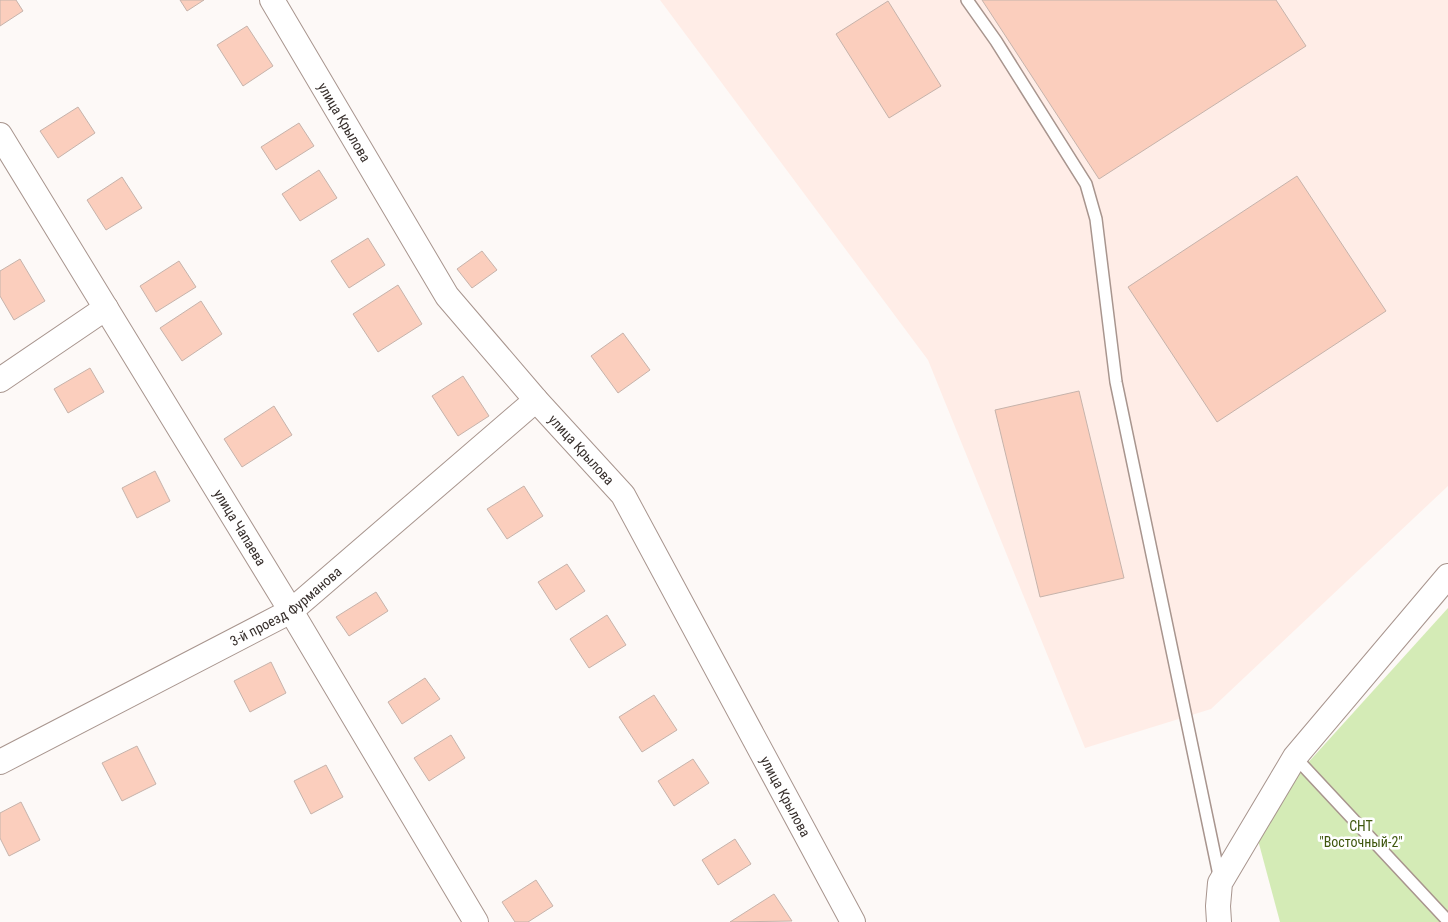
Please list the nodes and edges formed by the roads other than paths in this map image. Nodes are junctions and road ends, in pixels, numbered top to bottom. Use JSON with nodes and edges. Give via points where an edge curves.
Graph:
{"nodes":[{"id":1,"x":272,"y":0,"type":"edge"},
{"id":2,"x":968,"y":0,"type":"edge"},
{"id":3,"x":0,"y":135,"type":"edge"},
{"id":4,"x":106,"y":308,"type":"junction"},
{"id":5,"x":0,"y":380,"type":"edge"},
{"id":6,"x":536,"y":400,"type":"junction"},
{"id":7,"x":1446,"y":581,"type":"edge"},
{"id":8,"x":291,"y":612,"type":"junction"},
{"id":9,"x":1295,"y":757,"type":"junction"},
{"id":10,"x":0,"y":762,"type":"edge"},
{"id":11,"x":1220,"y":883,"type":"junction"},
{"id":12,"x":1448,"y":921,"type":"edge"},
{"id":13,"x":476,"y":922,"type":"edge"},
{"id":14,"x":854,"y":922,"type":"edge"},
{"id":15,"x":1219,"y":922,"type":"edge"}],
"edges":[{"from":1,"to":6,"type":"street","name":"улица Крылова","via":[[447,296]]},
{"from":2,"to":11,"type":"lane","via":[[1086,184],[1096,219],[1116,382]]},
{"from":3,"to":4,"type":"street","name":"улица Чапаева"},
{"from":4,"to":5,"type":"street"},
{"from":4,"to":8,"type":"street","name":"улица Чапаева"},
{"from":6,"to":8,"type":"street","name":"3-й проезд Фурманова"},
{"from":6,"to":14,"type":"street","name":"улица Крылова","via":[[623,495]]},
{"from":7,"to":9,"type":"street"},
{"from":8,"to":10,"type":"street","name":"3-й проезд Фурманова"},
{"from":8,"to":13,"type":"street","name":"улица Чапаева"},
{"from":9,"to":11,"type":"street"},
{"from":9,"to":12,"type":"lane"},
{"from":11,"to":15,"type":"street"}]}
